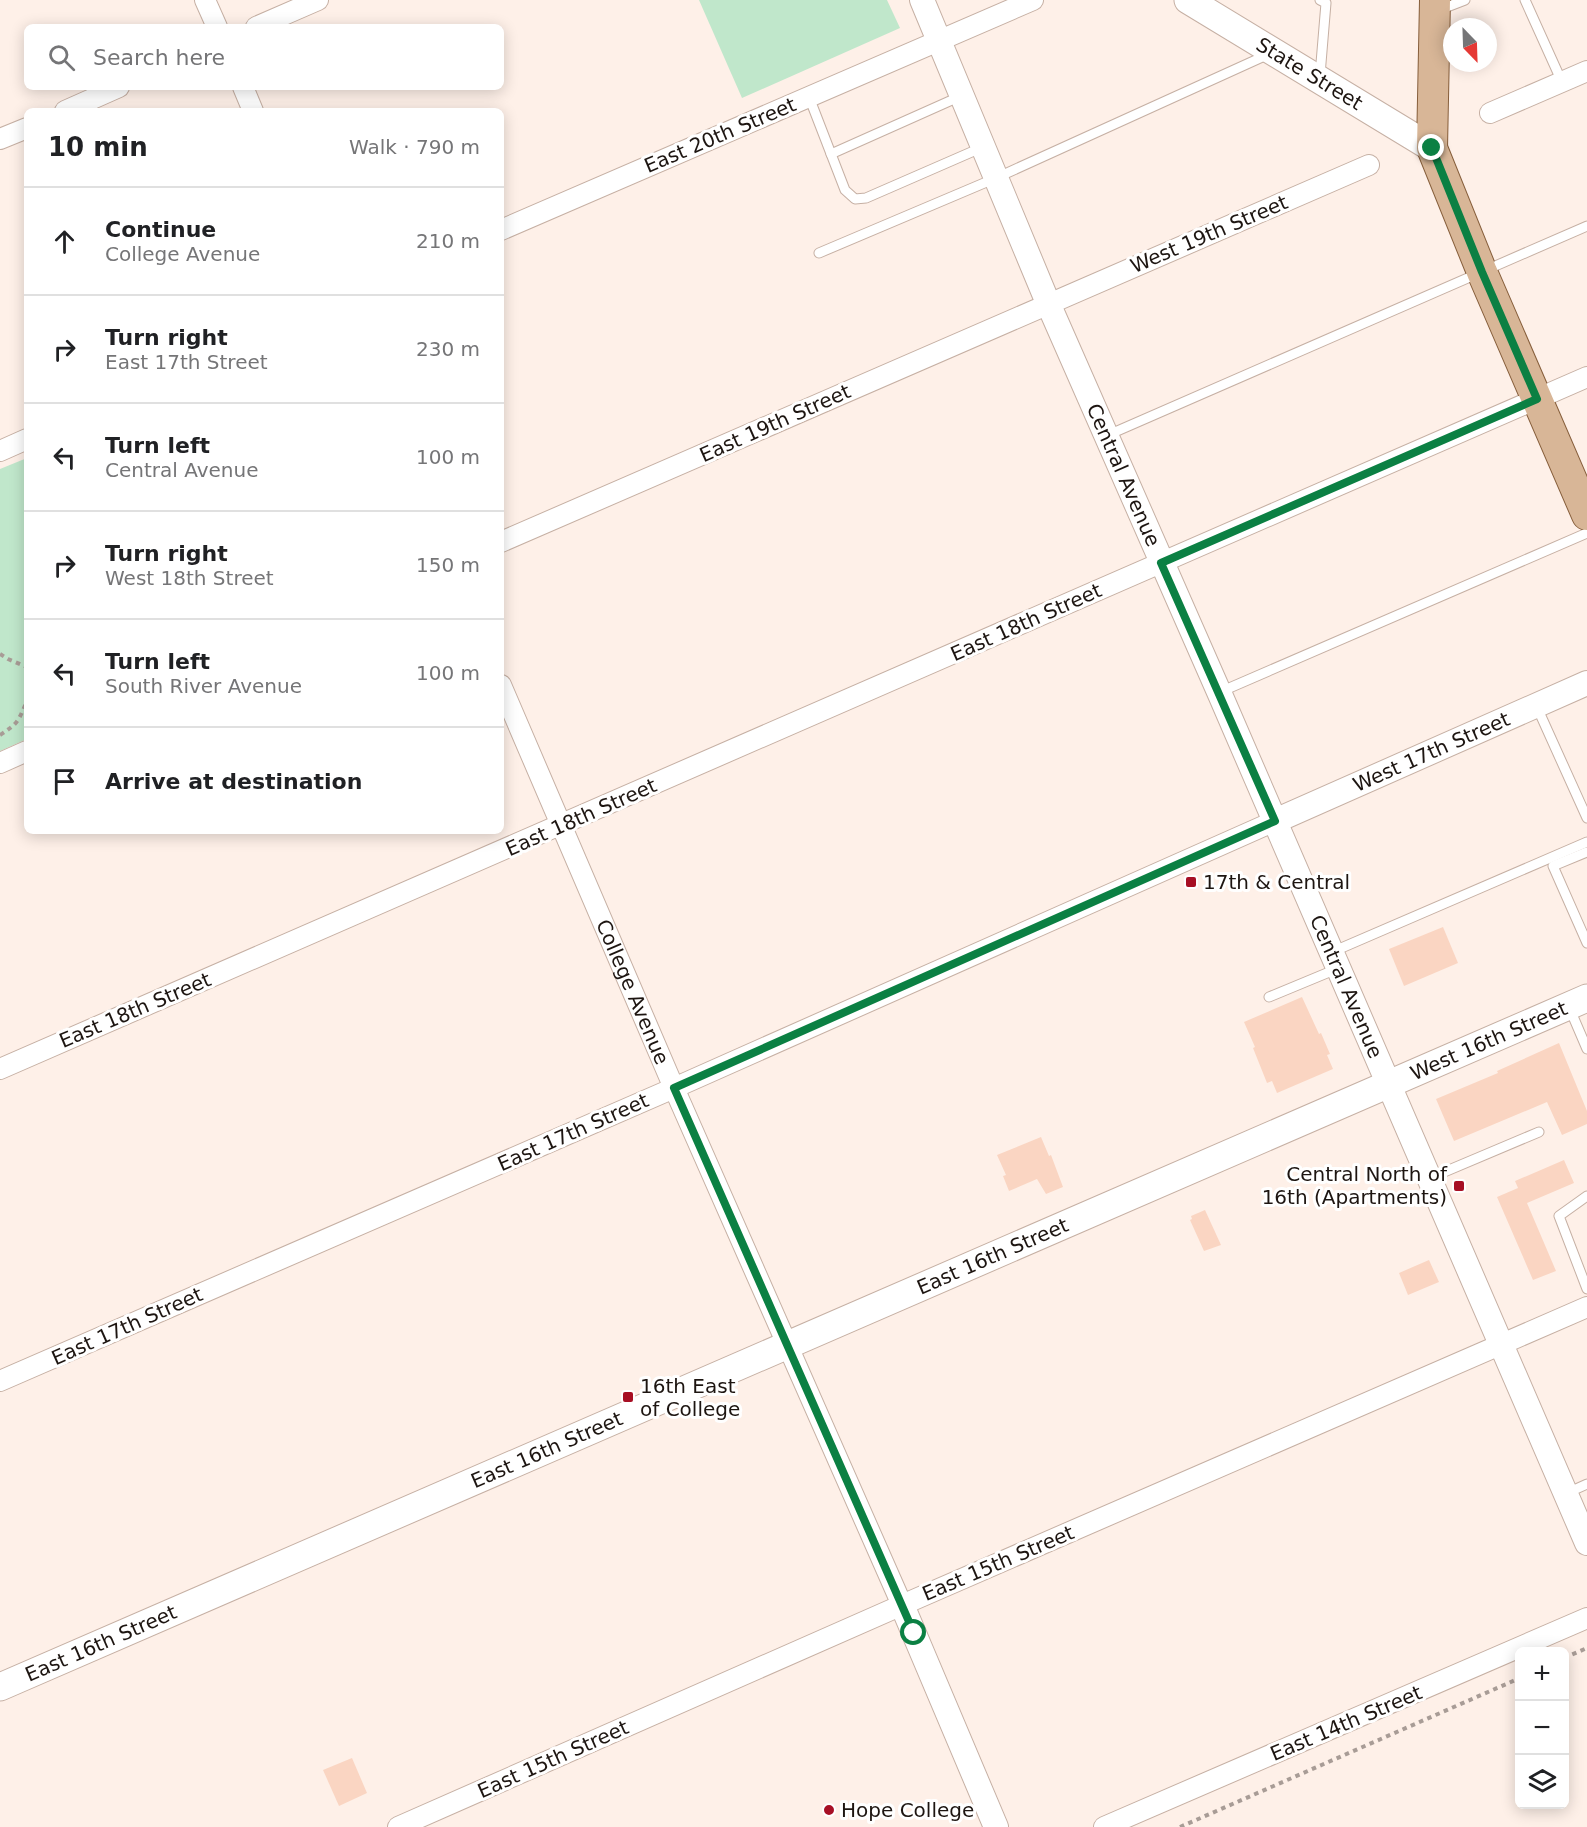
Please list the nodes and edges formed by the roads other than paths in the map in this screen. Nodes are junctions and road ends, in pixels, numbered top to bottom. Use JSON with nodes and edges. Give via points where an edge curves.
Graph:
{"nodes":[{"id":1,"x":205,"y":0,"type":"edge"},
{"id":2,"x":318,"y":0,"type":"edge"},
{"id":3,"x":922,"y":0,"type":"edge"},
{"id":4,"x":1033,"y":0,"type":"edge"},
{"id":5,"x":1188,"y":0,"type":"edge"},
{"id":6,"x":1465,"y":0,"type":"edge"},
{"id":7,"x":1525,"y":0,"type":"edge"},
{"id":8,"x":1324,"y":1,"type":"edge"},
{"id":9,"x":1434,"y":6,"type":"edge"},
{"id":10,"x":216,"y":24,"type":"edge"},
{"id":11,"x":263,"y":24,"type":"edge"},
{"id":12,"x":939,"y":41,"type":"junction"},
{"id":13,"x":1272,"y":53,"type":"junction"},
{"id":14,"x":1587,"y":71,"type":"edge"},
{"id":15,"x":1320,"y":81,"type":"junction"},
{"id":16,"x":1562,"y":82,"type":"junction"},
{"id":17,"x":113,"y":90,"type":"edge"},
{"id":18,"x":244,"y":90,"type":"edge"},
{"id":19,"x":961,"y":96,"type":"junction"},
{"id":20,"x":809,"y":97,"type":"junction"},
{"id":21,"x":72,"y":108,"type":"edge"},
{"id":22,"x":252,"y":108,"type":"edge"},
{"id":23,"x":1490,"y":113,"type":"dead end"},
{"id":24,"x":24,"y":129,"type":"edge"},
{"id":25,"x":0,"y":139,"type":"edge"},
{"id":26,"x":983,"y":147,"type":"junction"},
{"id":27,"x":1432,"y":148,"type":"junction"},
{"id":28,"x":831,"y":154,"type":"junction"},
{"id":29,"x":1369,"y":165,"type":"dead end"},
{"id":30,"x":996,"y":178,"type":"junction"},
{"id":31,"x":1587,"y":226,"type":"edge"},
{"id":32,"x":504,"y":229,"type":"edge"},
{"id":33,"x":819,"y":253,"type":"dead end"},
{"id":34,"x":1482,"y":272,"type":"junction"},
{"id":35,"x":1048,"y":303,"type":"junction"},
{"id":36,"x":1587,"y":377,"type":"edge"},
{"id":37,"x":1537,"y":399,"type":"junction"},
{"id":38,"x":1106,"y":436,"type":"junction"},
{"id":39,"x":24,"y":440,"type":"edge"},
{"id":40,"x":0,"y":451,"type":"edge"},
{"id":41,"x":1587,"y":515,"type":"edge"},
{"id":42,"x":1587,"y":533,"type":"edge"},
{"id":43,"x":504,"y":541,"type":"edge"},
{"id":44,"x":1161,"y":563,"type":"junction"},
{"id":45,"x":1587,"y":683,"type":"edge"},
{"id":46,"x":504,"y":692,"type":"edge"},
{"id":47,"x":1219,"y":692,"type":"junction"},
{"id":48,"x":1536,"y":705,"type":"junction"},
{"id":49,"x":24,"y":752,"type":"edge"},
{"id":50,"x":0,"y":763,"type":"edge"},
{"id":51,"x":1587,"y":818,"type":"edge"},
{"id":52,"x":1275,"y":821,"type":"junction"},
{"id":53,"x":561,"y":826,"type":"junction"},
{"id":54,"x":1587,"y":842,"type":"edge"},
{"id":55,"x":1587,"y":852,"type":"edge"},
{"id":56,"x":1587,"y":943,"type":"edge"},
{"id":57,"x":1335,"y":960,"type":"junction"},
{"id":58,"x":1269,"y":997,"type":"dead end"},
{"id":59,"x":1578,"y":1002,"type":"edge"},
{"id":60,"x":1587,"y":1049,"type":"edge"},
{"id":61,"x":0,"y":1069,"type":"edge"},
{"id":62,"x":1390,"y":1085,"type":"junction"},
{"id":63,"x":674,"y":1088,"type":"junction"},
{"id":64,"x":1539,"y":1132,"type":"dead end"},
{"id":65,"x":1430,"y":1178,"type":"junction"},
{"id":66,"x":1587,"y":1196,"type":"edge"},
{"id":67,"x":1587,"y":1289,"type":"edge"},
{"id":68,"x":1587,"y":1307,"type":"edge"},
{"id":69,"x":1501,"y":1345,"type":"junction"},
{"id":70,"x":788,"y":1347,"type":"junction"},
{"id":71,"x":0,"y":1381,"type":"edge"},
{"id":72,"x":1576,"y":1489,"type":"edge"},
{"id":73,"x":1587,"y":1543,"type":"edge"},
{"id":74,"x":902,"y":1605,"type":"junction"},
{"id":75,"x":1587,"y":1618,"type":"edge"},
{"id":76,"x":0,"y":1687,"type":"edge"},
{"id":77,"x":398,"y":1827,"type":"edge"},
{"id":78,"x":996,"y":1827,"type":"edge"},
{"id":79,"x":1104,"y":1827,"type":"edge"}],
"edges":[{"from":1,"to":10,"type":"street"},
{"from":2,"to":11,"type":"street"},
{"from":3,"to":12,"type":"street","name":"Central Avenue"},
{"from":4,"to":12,"type":"street","name":"East 20th Street"},
{"from":5,"to":13,"type":"main road","name":"State Street"},
{"from":6,"to":9,"type":"lane"},
{"from":7,"to":16,"type":"lane"},
{"from":8,"to":15,"type":"lane"},
{"from":9,"to":27,"type":"main road"},
{"from":12,"to":19,"type":"street","name":"Central Avenue"},
{"from":12,"to":20,"type":"street","name":"East 20th Street"},
{"from":13,"to":15,"type":"main road","name":"State Street"},
{"from":13,"to":30,"type":"lane"},
{"from":14,"to":16,"type":"street"},
{"from":15,"to":27,"type":"main road","name":"State Street"},
{"from":16,"to":23,"type":"street"},
{"from":17,"to":21,"type":"street"},
{"from":18,"to":22,"type":"street"},
{"from":19,"to":26,"type":"street","name":"Central Avenue"},
{"from":19,"to":28,"type":"lane"},
{"from":20,"to":28,"type":"lane"},
{"from":20,"to":32,"type":"street","name":"East 20th Street"},
{"from":24,"to":25,"type":"street"},
{"from":26,"to":28,"type":"lane","via":[[866,198],[855,199],[845,190]]},
{"from":26,"to":30,"type":"street","name":"Central Avenue"},
{"from":27,"to":34,"type":"main road"},
{"from":29,"to":35,"type":"street","name":"West 19th Street"},
{"from":30,"to":33,"type":"lane"},
{"from":30,"to":35,"type":"street","name":"Central Avenue"},
{"from":31,"to":34,"type":"lane"},
{"from":34,"to":37,"type":"main road"},
{"from":34,"to":38,"type":"lane"},
{"from":35,"to":38,"type":"street","name":"Central Avenue"},
{"from":35,"to":43,"type":"street","name":"East 19th Street"},
{"from":36,"to":37,"type":"street","name":"East 18th Street"},
{"from":37,"to":41,"type":"main road"},
{"from":37,"to":44,"type":"street","name":"East 18th Street"},
{"from":38,"to":44,"type":"street","name":"Central Avenue"},
{"from":39,"to":40,"type":"street"},
{"from":42,"to":47,"type":"lane"},
{"from":44,"to":47,"type":"street","name":"Central Avenue"},
{"from":44,"to":53,"type":"street","name":"East 18th Street"},
{"from":45,"to":48,"type":"street","name":"West 17th Street"},
{"from":46,"to":53,"type":"street","name":"College Avenue"},
{"from":47,"to":52,"type":"street","name":"Central Avenue"},
{"from":48,"to":51,"type":"lane"},
{"from":48,"to":52,"type":"street","name":"West 17th Street"},
{"from":49,"to":50,"type":"street"},
{"from":52,"to":57,"type":"street","name":"Central Avenue"},
{"from":52,"to":63,"type":"street","name":"East 17th Street"},
{"from":53,"to":61,"type":"street","name":"East 18th Street"},
{"from":53,"to":63,"type":"street","name":"College Avenue"},
{"from":54,"to":57,"type":"lane"},
{"from":55,"to":56,"type":"lane","via":[[1553,866]]},
{"from":57,"to":58,"type":"lane"},
{"from":57,"to":62,"type":"street","name":"Central Avenue"},
{"from":59,"to":60,"type":"lane"},
{"from":59,"to":62,"type":"main road","name":"West 16th Street"},
{"from":62,"to":65,"type":"street","name":"Central Avenue"},
{"from":62,"to":70,"type":"main road","name":"East 16th Street"},
{"from":63,"to":70,"type":"street","name":"College Avenue"},
{"from":63,"to":71,"type":"street","name":"East 17th Street"},
{"from":64,"to":65,"type":"lane"},
{"from":65,"to":69,"type":"street","name":"Central Avenue"},
{"from":66,"to":67,"type":"lane","via":[[1559,1216]]},
{"from":68,"to":69,"type":"street","name":"East 15th Street"},
{"from":69,"to":72,"type":"street","name":"Central Avenue"},
{"from":69,"to":74,"type":"street","name":"East 15th Street"},
{"from":70,"to":74,"type":"street","name":"College Avenue"},
{"from":70,"to":76,"type":"main road","name":"East 16th Street"},
{"from":72,"to":73,"type":"street","name":"Central Avenue"},
{"from":74,"to":77,"type":"street","name":"East 15th Street"},
{"from":74,"to":78,"type":"street","name":"College Avenue"},
{"from":75,"to":79,"type":"street","name":"East 14th Street"}]}
